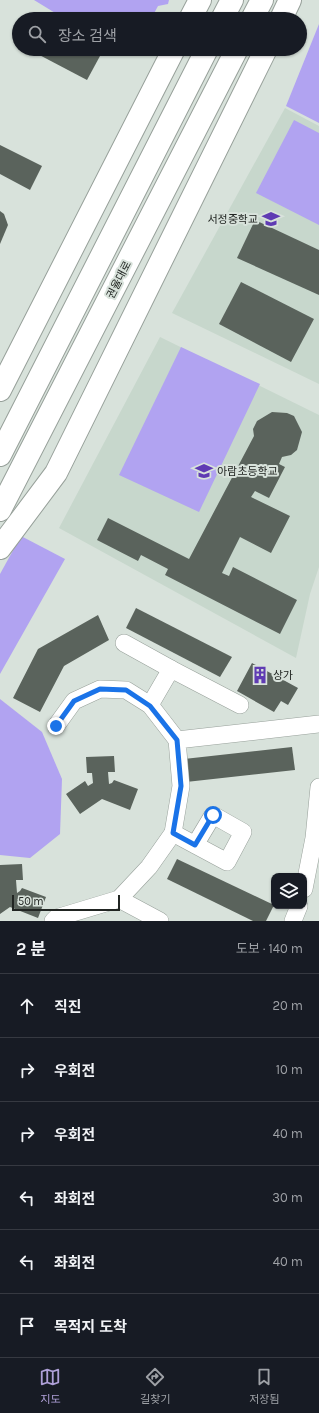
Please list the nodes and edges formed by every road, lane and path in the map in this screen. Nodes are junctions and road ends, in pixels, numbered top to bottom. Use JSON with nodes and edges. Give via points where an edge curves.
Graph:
{"nodes":[{"id":1,"x":200,"y":0,"type":"edge"},
{"id":2,"x":232,"y":0,"type":"edge"},
{"id":3,"x":262,"y":0,"type":"edge"},
{"id":4,"x":290,"y":0,"type":"edge"},
{"id":5,"x":194,"y":12,"type":"edge"},
{"id":6,"x":226,"y":12,"type":"edge"},
{"id":7,"x":256,"y":12,"type":"edge"},
{"id":8,"x":284,"y":12,"type":"edge"},
{"id":9,"x":170,"y":56,"type":"edge"},
{"id":10,"x":203,"y":56,"type":"edge"},
{"id":11,"x":233,"y":56,"type":"edge"},
{"id":12,"x":263,"y":56,"type":"edge"},
{"id":13,"x":0,"y":390,"type":"edge"},
{"id":14,"x":0,"y":455,"type":"edge"},
{"id":15,"x":0,"y":510,"type":"edge"},
{"id":16,"x":0,"y":548,"type":"edge"},
{"id":17,"x":124,"y":643,"type":"dead end"},
{"id":18,"x":171,"y":669,"type":"junction"},
{"id":19,"x":240,"y":705,"type":"dead end"},
{"id":20,"x":150,"y":706,"type":"junction"},
{"id":21,"x":319,"y":724,"type":"edge"},
{"id":22,"x":56,"y":726,"type":"dead end"},
{"id":23,"x":177,"y":740,"type":"junction"},
{"id":24,"x":319,"y":787,"type":"edge"},
{"id":25,"x":173,"y":833,"type":"junction"},
{"id":26,"x":195,"y":845,"type":"dead end"},
{"id":27,"x":307,"y":873,"type":"edge"},
{"id":28,"x":119,"y":899,"type":"junction"},
{"id":29,"x":298,"y":909,"type":"edge"},
{"id":30,"x":54,"y":921,"type":"edge"},
{"id":31,"x":160,"y":921,"type":"edge"},
{"id":32,"x":293,"y":921,"type":"edge"}],
"edges":[{"from":1,"to":5,"type":"highway"},
{"from":2,"to":6,"type":"highway"},
{"from":3,"to":7,"type":"highway"},
{"from":4,"to":8,"type":"highway"},
{"from":9,"to":13,"type":"highway"},
{"from":10,"to":14,"type":"highway"},
{"from":11,"to":15,"type":"highway","name":"권율대로"},
{"from":12,"to":16,"type":"highway","via":[[56,473]]},
{"from":17,"to":18,"type":"street"},
{"from":18,"to":19,"type":"street"},
{"from":18,"to":20,"type":"street"},
{"from":20,"to":22,"type":"street","via":[[126,690],[100,689],[74,701]]},
{"from":20,"to":23,"type":"street"},
{"from":21,"to":23,"type":"street"},
{"from":23,"to":25,"type":"street","via":[[181,786]]},
{"from":24,"to":27,"type":"street","via":[[314,838]]},
{"from":25,"to":26,"type":"street"},
{"from":25,"to":28,"type":"street","via":[[149,867]]},
{"from":28,"to":30,"type":"street","via":[[56,918]]},
{"from":28,"to":31,"type":"street"},
{"from":29,"to":32,"type":"street"}]}
